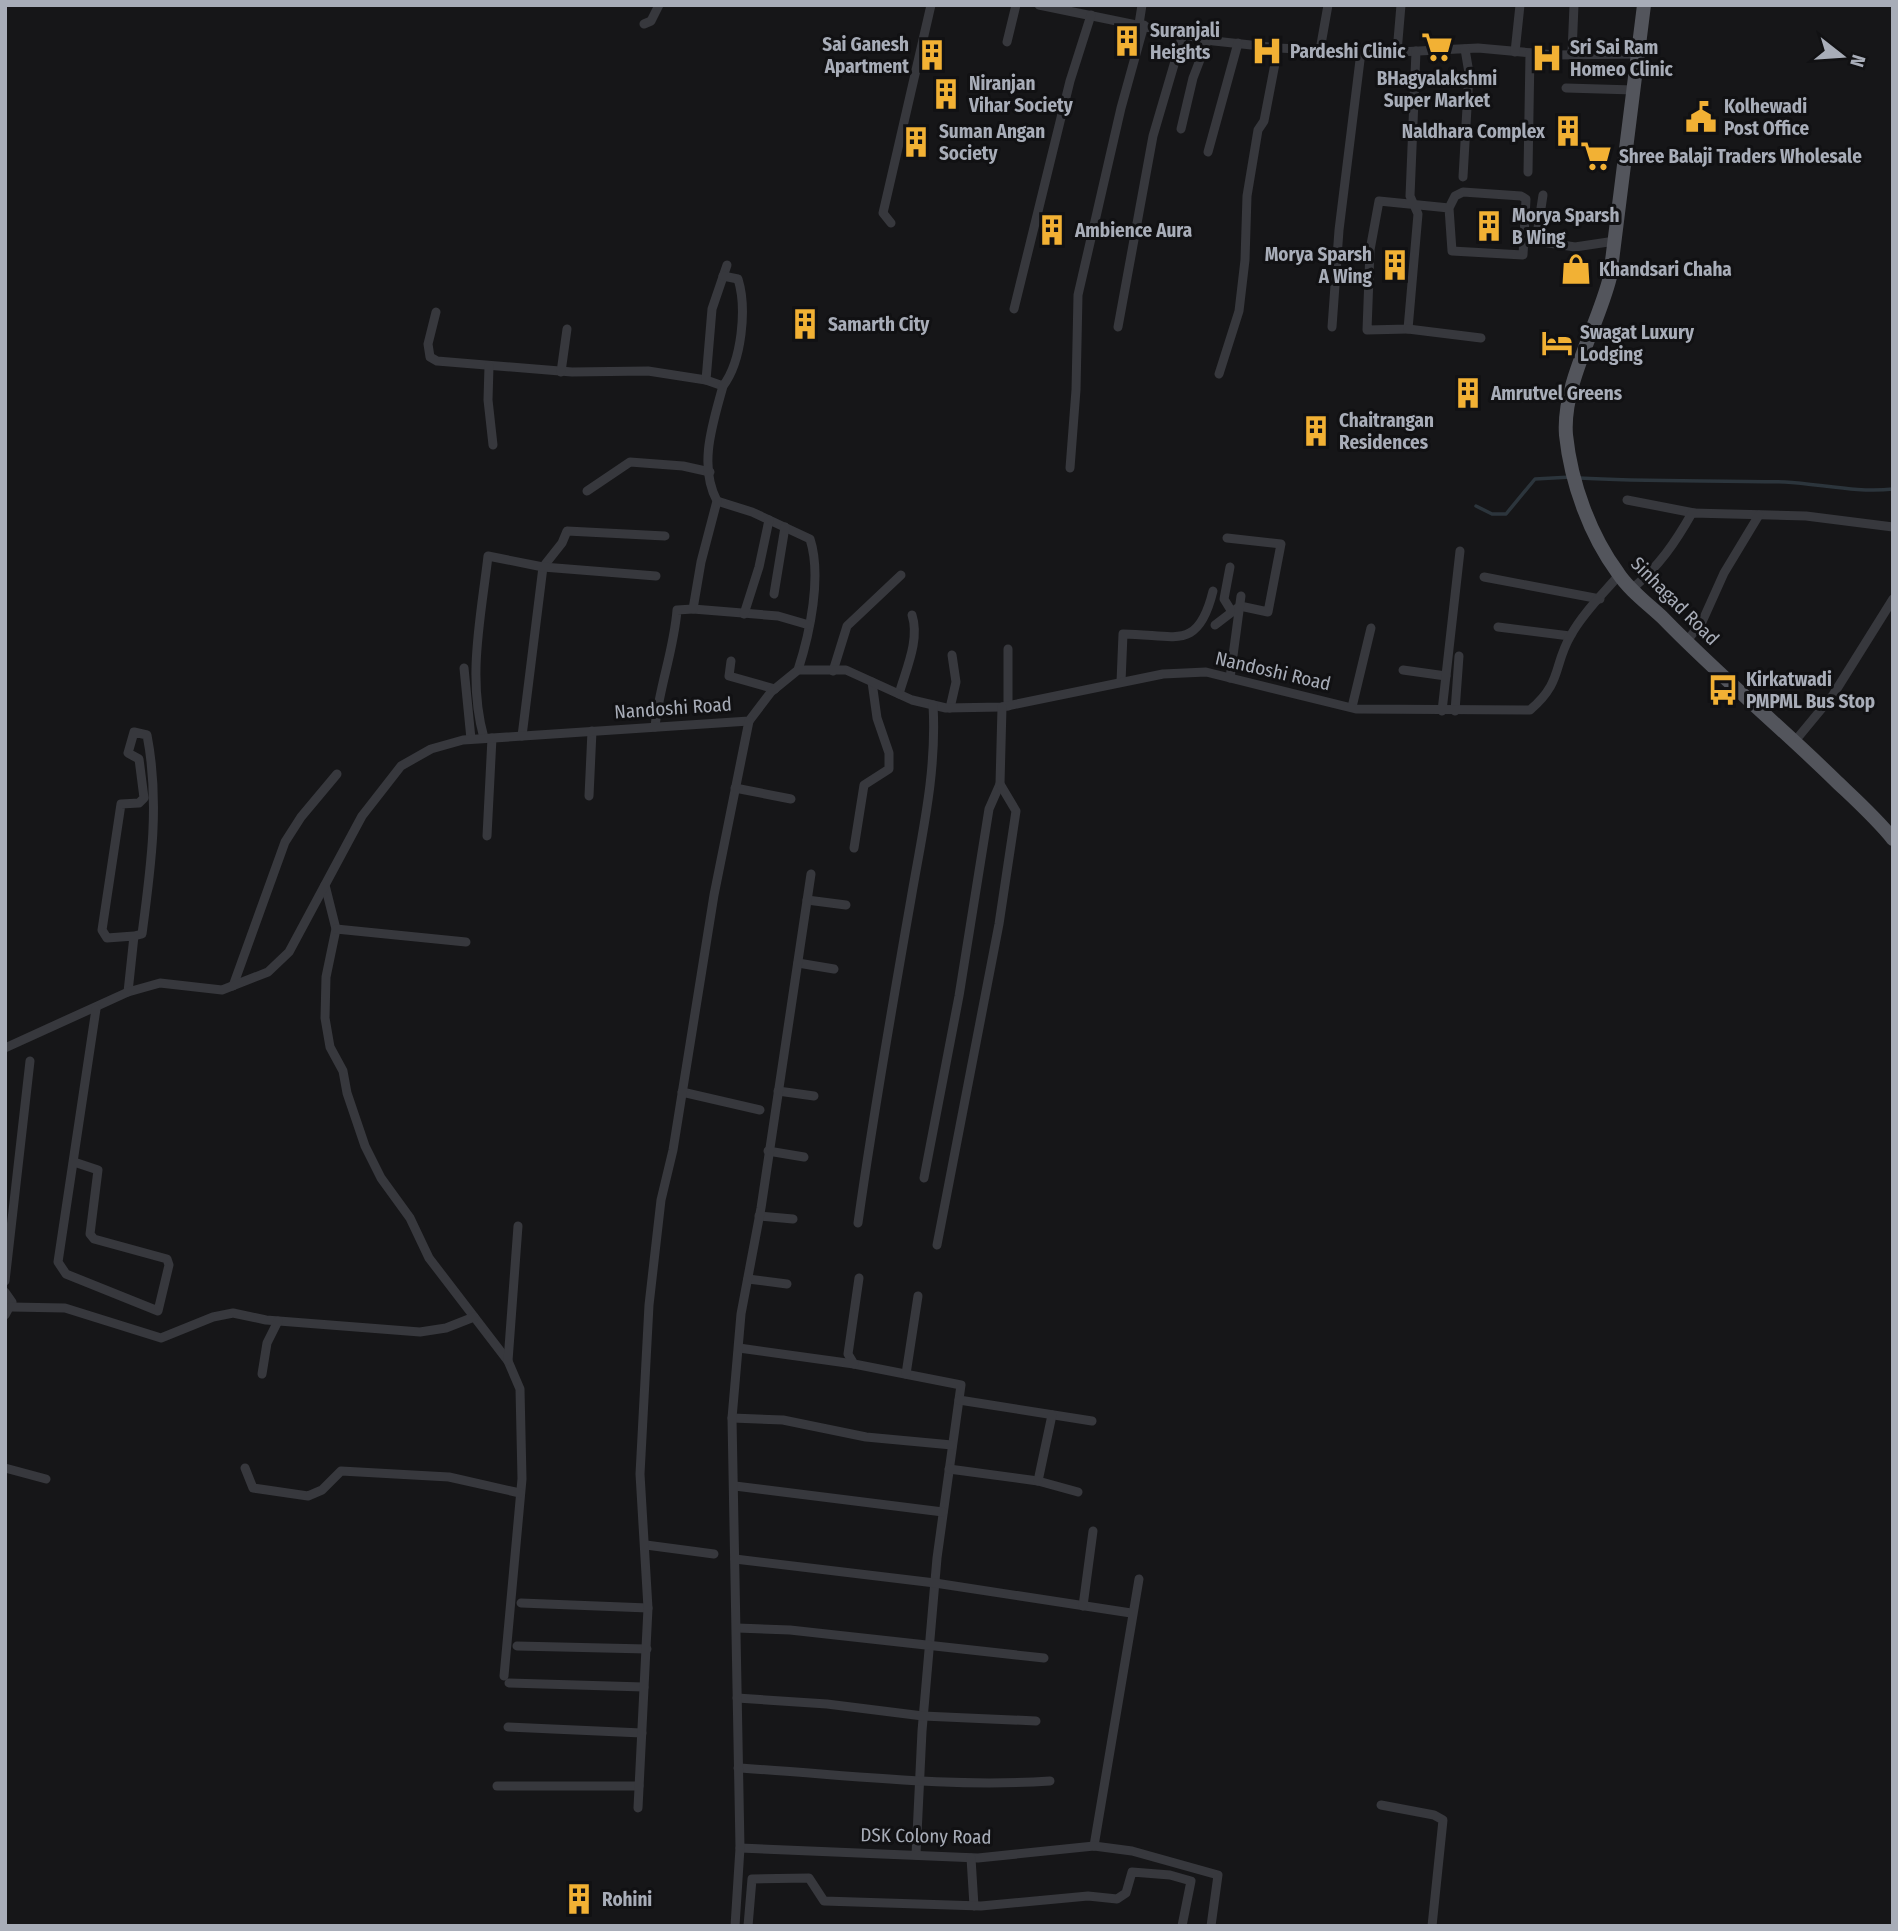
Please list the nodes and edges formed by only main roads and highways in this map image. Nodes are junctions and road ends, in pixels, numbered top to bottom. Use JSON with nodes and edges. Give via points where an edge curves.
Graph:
{"nodes":[{"id":1,"x":1644,"y":5,"type":"edge"},
{"id":2,"x":1890,"y":835,"type":"edge"}],
"edges":[{"from":1,"to":2,"type":"main road","name":"Sinhagad Road","via":[[1615,241],[1602,309],[1570,396],[1566,435],[1581,502],[1594,535],[1619,575]]}]}
